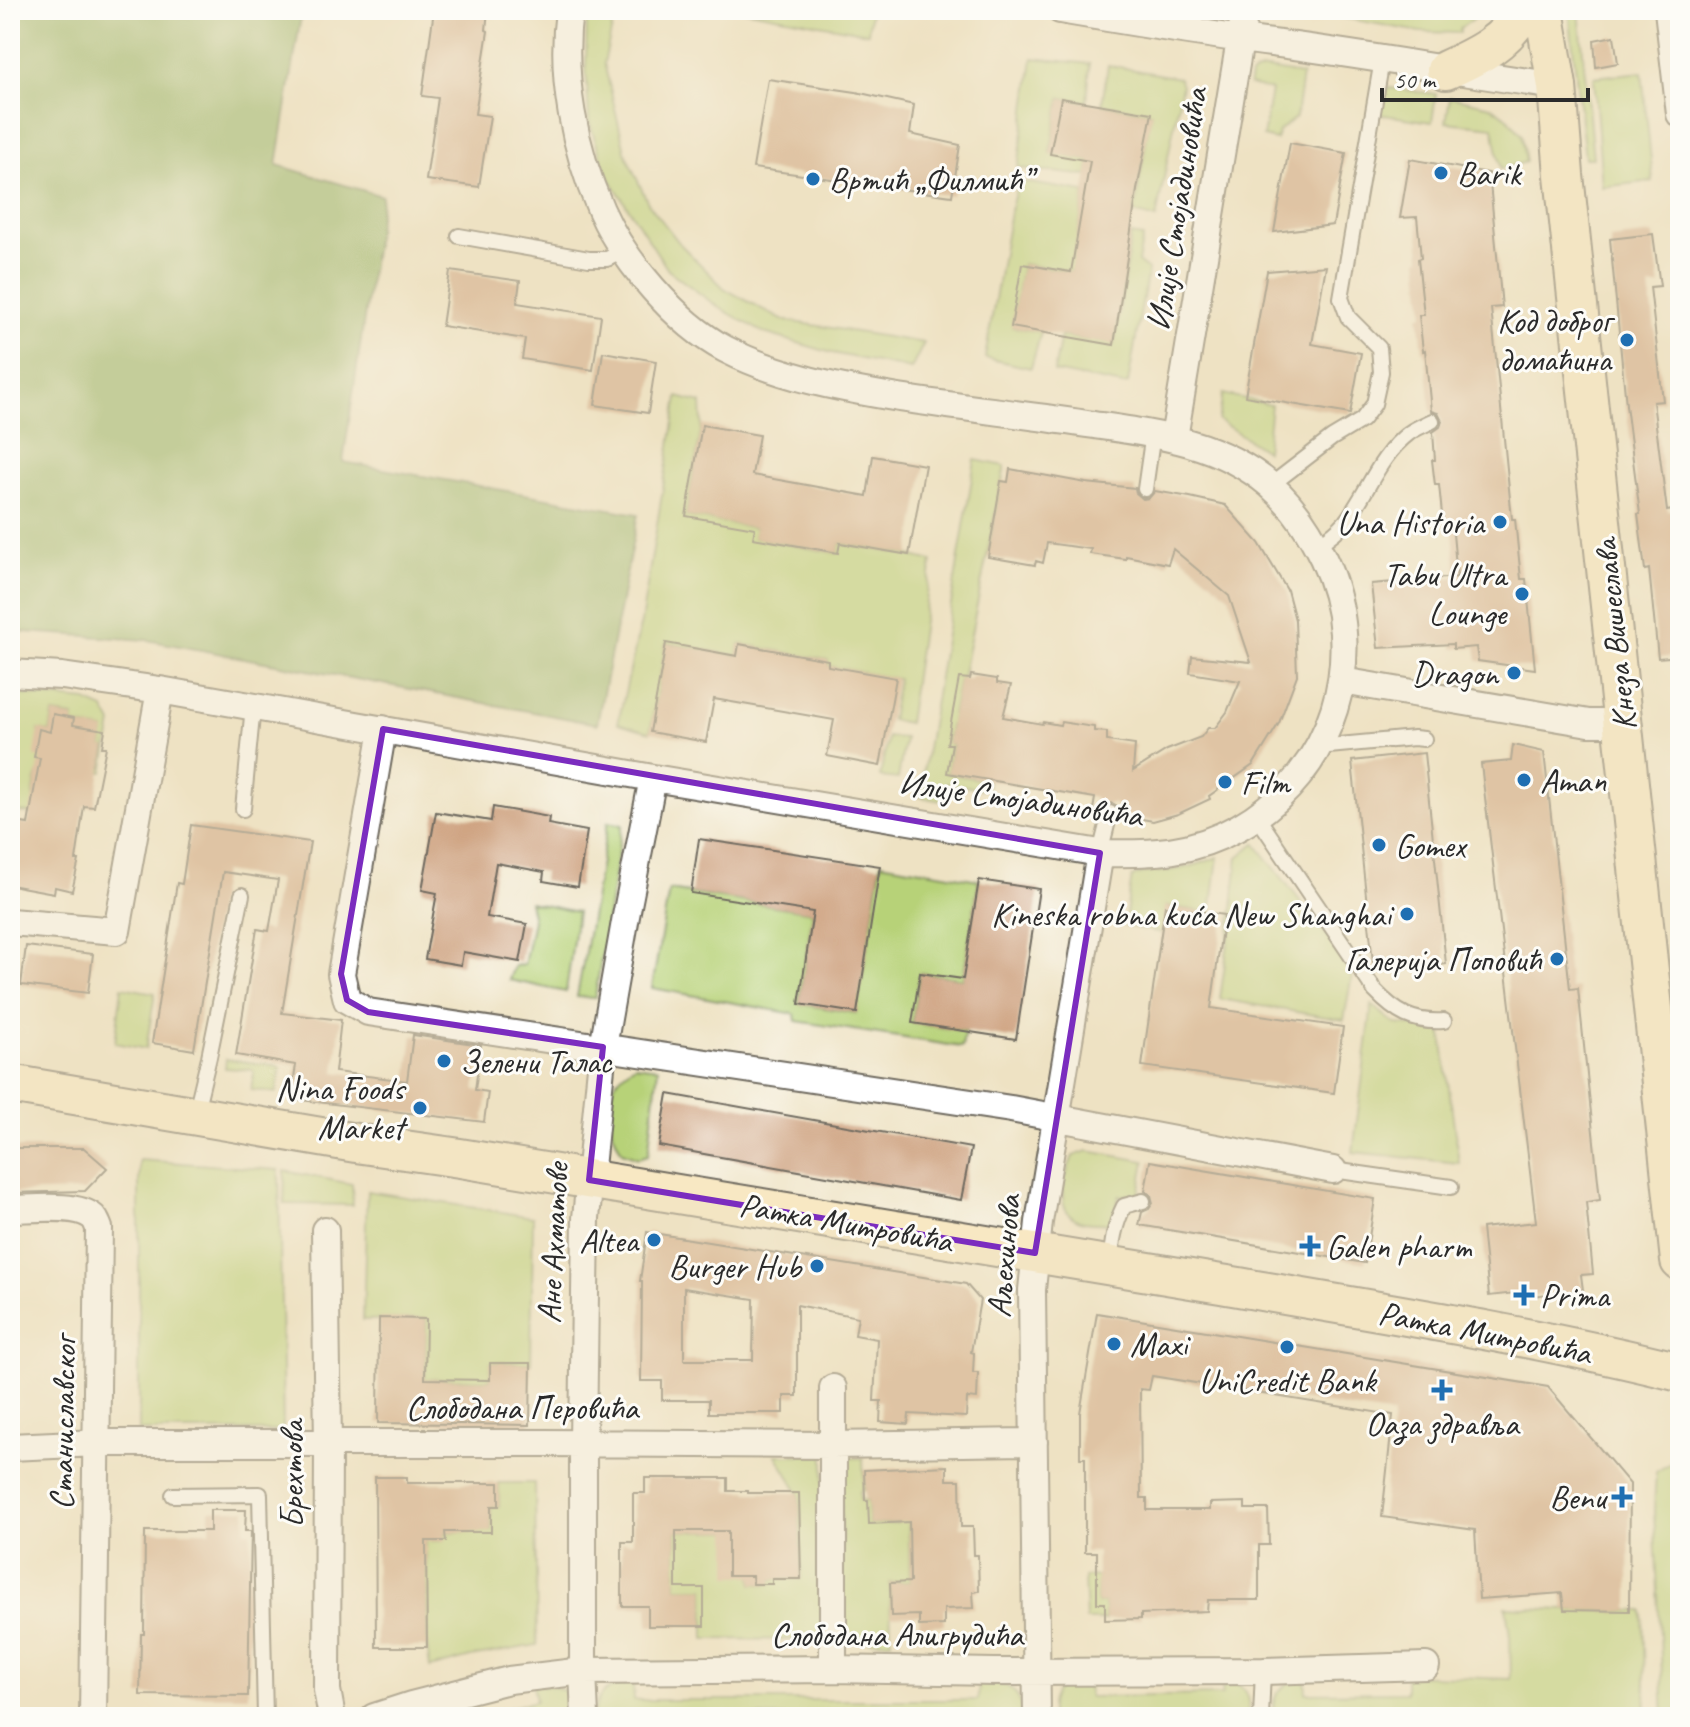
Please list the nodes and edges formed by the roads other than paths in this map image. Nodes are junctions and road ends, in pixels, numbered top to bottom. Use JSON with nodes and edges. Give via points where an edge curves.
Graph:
{"nodes":[{"id":1,"x":569,"y":10,"type":"edge"},
{"id":2,"x":1060,"y":10,"type":"edge"},
{"id":3,"x":1245,"y":10,"type":"edge"},
{"id":4,"x":1523,"y":10,"type":"edge"},
{"id":5,"x":1544,"y":10,"type":"edge"},
{"id":6,"x":1668,"y":10,"type":"edge"},
{"id":7,"x":1241,"y":40,"type":"junction"},
{"id":8,"x":1382,"y":60,"type":"junction"},
{"id":9,"x":1446,"y":70,"type":"junction"},
{"id":10,"x":1557,"y":86,"type":"junction"},
{"id":11,"x":1680,"y":114,"type":"edge"},
{"id":12,"x":459,"y":236,"type":"dead end"},
{"id":13,"x":623,"y":251,"type":"junction"},
{"id":14,"x":1432,"y":421,"type":"dead end"},
{"id":15,"x":1164,"y":436,"type":"junction"},
{"id":16,"x":1271,"y":485,"type":"junction"},
{"id":17,"x":1145,"y":489,"type":"dead end"},
{"id":18,"x":1317,"y":545,"type":"junction"},
{"id":19,"x":10,"y":673,"type":"edge"},
{"id":20,"x":1342,"y":681,"type":"junction"},
{"id":21,"x":160,"y":690,"type":"junction"},
{"id":22,"x":253,"y":706,"type":"junction"},
{"id":23,"x":1624,"y":723,"type":"junction"},
{"id":24,"x":383,"y":729,"type":"junction"},
{"id":25,"x":1424,"y":739,"type":"dead end"},
{"id":26,"x":1318,"y":747,"type":"junction"},
{"id":27,"x":653,"y":778,"type":"junction"},
{"id":28,"x":243,"y":809,"type":"dead end"},
{"id":29,"x":1110,"y":813,"type":"dead end"},
{"id":30,"x":1256,"y":815,"type":"junction"},
{"id":31,"x":1100,"y":853,"type":"junction"},
{"id":32,"x":242,"y":895,"type":"dead end"},
{"id":33,"x":10,"y":922,"type":"edge"},
{"id":34,"x":1444,"y":1021,"type":"dead end"},
{"id":35,"x":603,"y":1047,"type":"junction"},
{"id":36,"x":10,"y":1084,"type":"edge"},
{"id":37,"x":195,"y":1116,"type":"junction"},
{"id":38,"x":1056,"y":1119,"type":"junction"},
{"id":39,"x":1333,"y":1170,"type":"joint"},
{"id":40,"x":589,"y":1180,"type":"junction"},
{"id":41,"x":1451,"y":1187,"type":"dead end"},
{"id":42,"x":1143,"y":1201,"type":"dead end"},
{"id":43,"x":10,"y":1209,"type":"edge"},
{"id":44,"x":332,"y":1230,"type":"dead end"},
{"id":45,"x":1035,"y":1253,"type":"junction"},
{"id":46,"x":1680,"y":1261,"type":"edge"},
{"id":47,"x":1110,"y":1265,"type":"junction"},
{"id":48,"x":1680,"y":1372,"type":"edge"},
{"id":49,"x":833,"y":1388,"type":"dead end"},
{"id":50,"x":1034,"y":1442,"type":"junction"},
{"id":51,"x":98,"y":1443,"type":"junction"},
{"id":52,"x":583,"y":1443,"type":"junction"},
{"id":53,"x":328,"y":1444,"type":"junction"},
{"id":54,"x":832,"y":1445,"type":"junction"},
{"id":55,"x":10,"y":1447,"type":"edge"},
{"id":56,"x":173,"y":1495,"type":"dead end"},
{"id":57,"x":1426,"y":1666,"type":"dead end"},
{"id":58,"x":833,"y":1669,"type":"junction"},
{"id":59,"x":1037,"y":1670,"type":"junction"},
{"id":60,"x":583,"y":1671,"type":"junction"},
{"id":61,"x":1263,"y":1671,"type":"junction"},
{"id":62,"x":93,"y":1717,"type":"edge"},
{"id":63,"x":265,"y":1717,"type":"edge"},
{"id":64,"x":332,"y":1717,"type":"edge"},
{"id":65,"x":374,"y":1717,"type":"edge"},
{"id":66,"x":585,"y":1717,"type":"edge"},
{"id":67,"x":1037,"y":1717,"type":"edge"},
{"id":68,"x":1261,"y":1717,"type":"edge"}],
"edges":[{"from":1,"to":13,"type":"street","name":"Илије Стојадиновића","via":[[568,86],[577,139],[589,184]]},
{"from":2,"to":7,"type":"street"},
{"from":3,"to":7,"type":"street","name":"Илије Стојадиновића"},
{"from":4,"to":9,"type":"main road","via":[[1494,46]]},
{"from":5,"to":10,"type":"main road","name":"Кнеза Вишеслава"},
{"from":6,"to":11,"type":"street"},
{"from":7,"to":8,"type":"street"},
{"from":7,"to":15,"type":"street","name":"Илије Стојадиновића"},
{"from":8,"to":9,"type":"street"},
{"from":8,"to":16,"type":"lane","via":[[1341,298],[1348,317],[1379,348],[1381,372],[1374,404],[1362,420]]},
{"from":9,"to":10,"type":"street"},
{"from":10,"to":23,"type":"main road","name":"Кнеза Вишеслава"},
{"from":12,"to":13,"type":"lane","via":[[589,259],[607,259]]},
{"from":13,"to":15,"type":"street","name":"Илије Стојадиновића","via":[[684,321],[722,348],[770,369],[870,393]]},
{"from":14,"to":18,"type":"lane","via":[[1399,442],[1347,519]]},
{"from":15,"to":16,"type":"street","name":"Илије Стојадиновића","via":[[1225,456]]},
{"from":15,"to":17,"type":"lane"},
{"from":16,"to":18,"type":"street","name":"Илије Стојадиновића"},
{"from":18,"to":20,"type":"street","name":"Илије Стојадиновића","via":[[1341,609]]},
{"from":19,"to":21,"type":"street","name":"Илије Стојадиновића"},
{"from":20,"to":23,"type":"street","via":[[1589,723]]},
{"from":20,"to":26,"type":"street","name":"Илије Стојадиновића"},
{"from":21,"to":22,"type":"street","name":"Илије Стојадиновића"},
{"from":21,"to":33,"type":"street","via":[[117,931]]},
{"from":22,"to":24,"type":"street","name":"Илије Стојадиновића"},
{"from":22,"to":28,"type":"lane"},
{"from":23,"to":46,"type":"main road","name":"Кнеза Вишеслава"},
{"from":24,"to":27,"type":"street","name":"Илије Стојадиновића"},
{"from":24,"to":35,"type":"street","via":[[341,974],[347,1000],[368,1012]]},
{"from":25,"to":26,"type":"lane"},
{"from":26,"to":30,"type":"street","name":"Илије Стојадиновића","via":[[1297,777]]},
{"from":27,"to":31,"type":"street","name":"Илије Стојадиновића"},
{"from":27,"to":35,"type":"street","name":"Ане Ахматове"},
{"from":29,"to":31,"type":"lane"},
{"from":30,"to":31,"type":"street","name":"Илије Стојадиновића","via":[[1189,848]]},
{"from":30,"to":34,"type":"lane","via":[[1375,991],[1408,1017]]},
{"from":31,"to":38,"type":"street","name":"Аљехинова"},
{"from":32,"to":37,"type":"lane"},
{"from":35,"to":38,"type":"street"},
{"from":35,"to":40,"type":"street","name":"Ане Ахматове"},
{"from":36,"to":37,"type":"main road","name":"Ратка Митровића"},
{"from":37,"to":40,"type":"main road","name":"Ратка Митровића"},
{"from":38,"to":39,"type":"street"},
{"from":38,"to":45,"type":"street","name":"Аљехинова"},
{"from":39,"to":41,"type":"lane"},
{"from":40,"to":45,"type":"main road","name":"Ратка Митровића"},
{"from":40,"to":52,"type":"street","name":"Ане Ахматове"},
{"from":42,"to":47,"type":"lane","via":[[1124,1206],[1112,1237]]},
{"from":43,"to":51,"type":"street","name":"Станиславског","via":[[73,1209],[95,1219],[99,1228]]},
{"from":44,"to":53,"type":"street","name":"Брехтова"},
{"from":45,"to":47,"type":"main road","name":"Ратка Митровића"},
{"from":45,"to":50,"type":"street","name":"Аљехинова"},
{"from":47,"to":48,"type":"main road","name":"Ратка Митровића","via":[[1467,1327]]},
{"from":49,"to":54,"type":"street"},
{"from":50,"to":54,"type":"street","name":"Слободана Перовића"},
{"from":50,"to":59,"type":"street","name":"Аљехинова"},
{"from":51,"to":53,"type":"street","name":"Слободана Перовића"},
{"from":51,"to":55,"type":"street","name":"Слободана Перовића"},
{"from":51,"to":62,"type":"street","name":"Станиславског"},
{"from":52,"to":53,"type":"street","name":"Слободана Перовића"},
{"from":52,"to":54,"type":"street","name":"Слободана Перовића"},
{"from":52,"to":60,"type":"street","name":"Ане Ахматове"},
{"from":53,"to":64,"type":"street","name":"Брехтова","via":[[327,1690]]},
{"from":54,"to":58,"type":"street"},
{"from":56,"to":63,"type":"lane","via":[[260,1494]]},
{"from":57,"to":61,"type":"street","name":"Слободана Алигрудића"},
{"from":58,"to":59,"type":"street","name":"Слободана Алигрудића"},
{"from":58,"to":60,"type":"street","name":"Слободана Алигрудића"},
{"from":59,"to":61,"type":"street","name":"Слободана Алигрудића"},
{"from":59,"to":67,"type":"street","name":"Аљехинова"},
{"from":60,"to":65,"type":"street","name":"Слободана Алигрудића","via":[[509,1680]]},
{"from":60,"to":66,"type":"street","name":"Ане Ахматове"},
{"from":61,"to":68,"type":"lane"}]}
